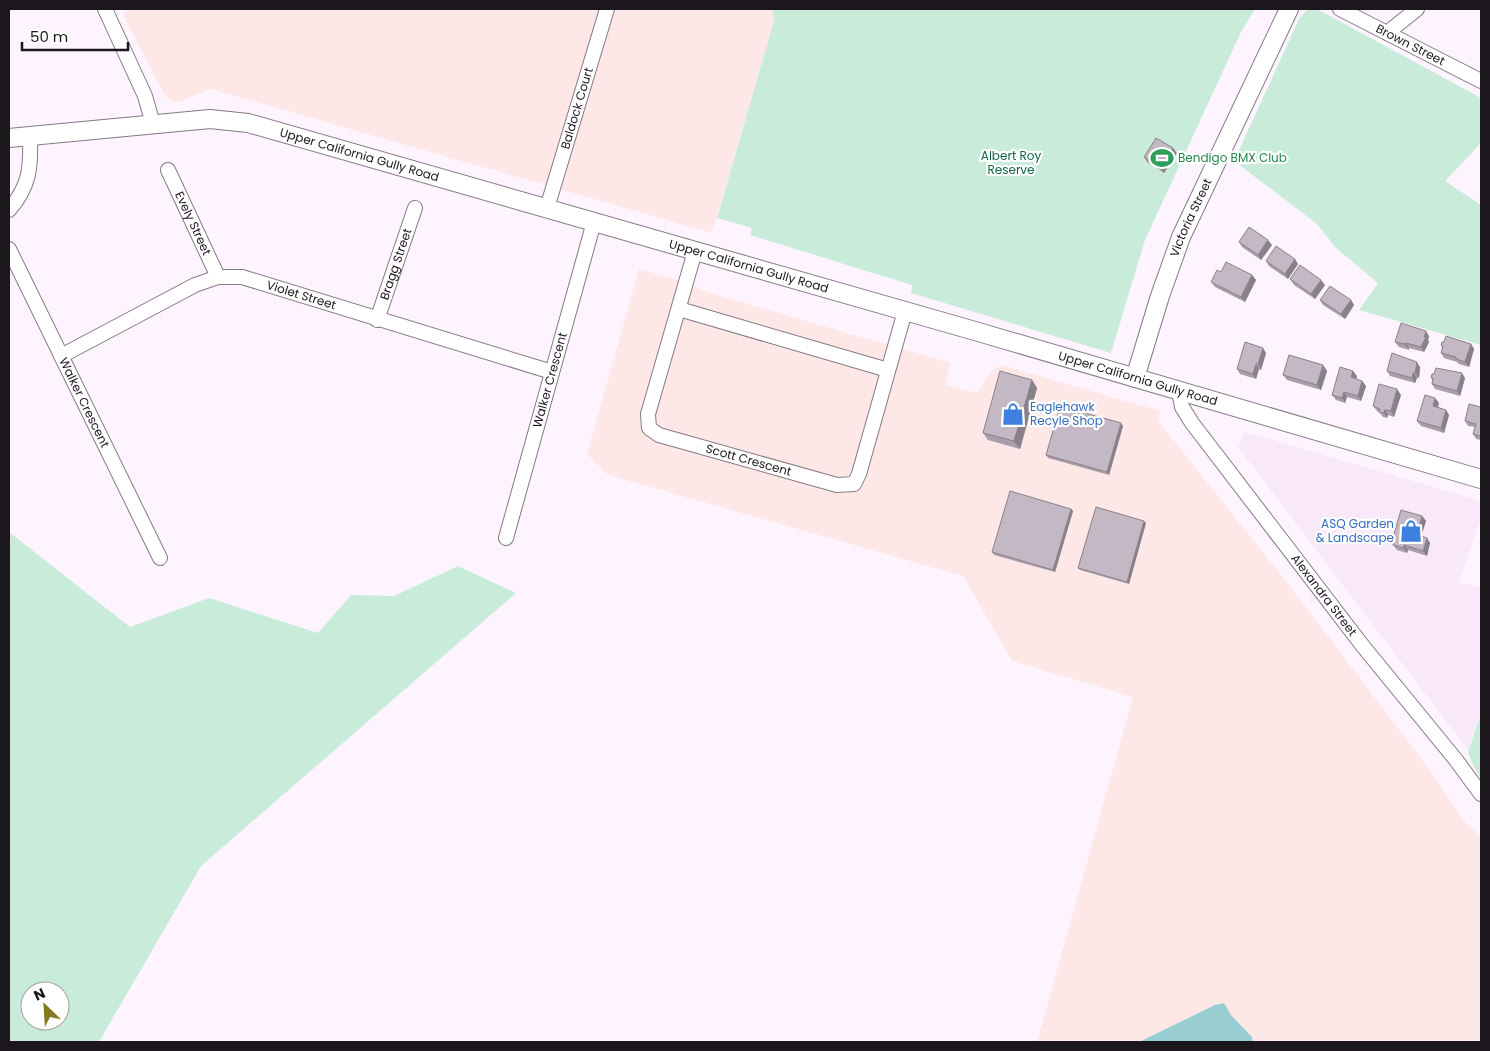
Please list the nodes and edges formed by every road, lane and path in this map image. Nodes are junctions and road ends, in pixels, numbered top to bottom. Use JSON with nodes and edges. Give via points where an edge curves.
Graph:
{"nodes":[{"id":1,"x":105,"y":9,"type":"edge"},
{"id":2,"x":607,"y":9,"type":"edge"},
{"id":3,"x":1289,"y":9,"type":"edge"},
{"id":4,"x":1340,"y":9,"type":"edge"},
{"id":5,"x":1418,"y":9,"type":"edge"},
{"id":6,"x":1386,"y":34,"type":"junction"},
{"id":7,"x":1481,"y":81,"type":"edge"},
{"id":8,"x":153,"y":124,"type":"junction"},
{"id":9,"x":30,"y":136,"type":"junction"},
{"id":10,"x":9,"y":138,"type":"edge"},
{"id":11,"x":168,"y":170,"type":"dead end"},
{"id":12,"x":414,"y":208,"type":"dead end"},
{"id":13,"x":547,"y":208,"type":"junction"},
{"id":14,"x":9,"y":210,"type":"edge"},
{"id":15,"x":594,"y":222,"type":"junction"},
{"id":16,"x":9,"y":249,"type":"edge"},
{"id":17,"x":695,"y":251,"type":"junction"},
{"id":18,"x":218,"y":277,"type":"junction"},
{"id":19,"x":679,"y":309,"type":"junction"},
{"id":20,"x":905,"y":311,"type":"junction"},
{"id":21,"x":377,"y":320,"type":"junction"},
{"id":22,"x":62,"y":356,"type":"junction"},
{"id":23,"x":888,"y":370,"type":"junction"},
{"id":24,"x":552,"y":372,"type":"junction"},
{"id":25,"x":1134,"y":378,"type":"junction"},
{"id":26,"x":1180,"y":391,"type":"junction"},
{"id":27,"x":1481,"y":479,"type":"edge"},
{"id":28,"x":506,"y":538,"type":"dead end"},
{"id":29,"x":160,"y":558,"type":"dead end"},
{"id":30,"x":1481,"y":794,"type":"edge"}],
"edges":[{"from":1,"to":8,"type":"street","via":[[145,96]]},
{"from":2,"to":13,"type":"street","name":"Baldock Court"},
{"from":3,"to":25,"type":"street","name":"Victoria Street","via":[[1181,237]]},
{"from":4,"to":6,"type":"street","name":"Brown Street"},
{"from":5,"to":6,"type":"street"},
{"from":6,"to":7,"type":"street","name":"Brown Street"},
{"from":8,"to":9,"type":"street","name":"Upper California Gully Road"},
{"from":8,"to":13,"type":"street","name":"Upper California Gully Road","via":[[210,119],[248,123]]},
{"from":9,"to":10,"type":"street","name":"Upper California Gully Road"},
{"from":9,"to":14,"type":"street","via":[[29,174],[25,187]]},
{"from":11,"to":18,"type":"street","name":"Evely Street"},
{"from":12,"to":21,"type":"street","name":"Bragg Street"},
{"from":13,"to":15,"type":"street","name":"Upper California Gully Road"},
{"from":15,"to":17,"type":"street","name":"Upper California Gully Road"},
{"from":15,"to":24,"type":"street","name":"Walker Crescent"},
{"from":16,"to":22,"type":"street","name":"Walker Crescent"},
{"from":17,"to":19,"type":"street","name":"Scott Crescent"},
{"from":17,"to":20,"type":"street","name":"Upper California Gully Road"},
{"from":18,"to":21,"type":"street","name":"Violet Street","via":[[242,277]]},
{"from":18,"to":22,"type":"street","name":"Violet Street","via":[[195,285]]},
{"from":19,"to":23,"type":"street"},
{"from":19,"to":23,"type":"street","name":"Scott Crescent","via":[[648,414],[649,428],[660,435],[837,485],[854,484],[860,474]]},
{"from":20,"to":23,"type":"street","name":"Scott Crescent"},
{"from":20,"to":25,"type":"street","name":"Upper California Gully Road"},
{"from":21,"to":24,"type":"street","name":"Violet Street"},
{"from":22,"to":29,"type":"street","name":"Walker Crescent"},
{"from":24,"to":28,"type":"street","name":"Walker Crescent"},
{"from":25,"to":26,"type":"street","name":"Upper California Gully Road"},
{"from":26,"to":27,"type":"street","name":"Upper California Gully Road"},
{"from":26,"to":30,"type":"street","name":"Alexandra Street","via":[[1182,407],[1192,423]]}]}
